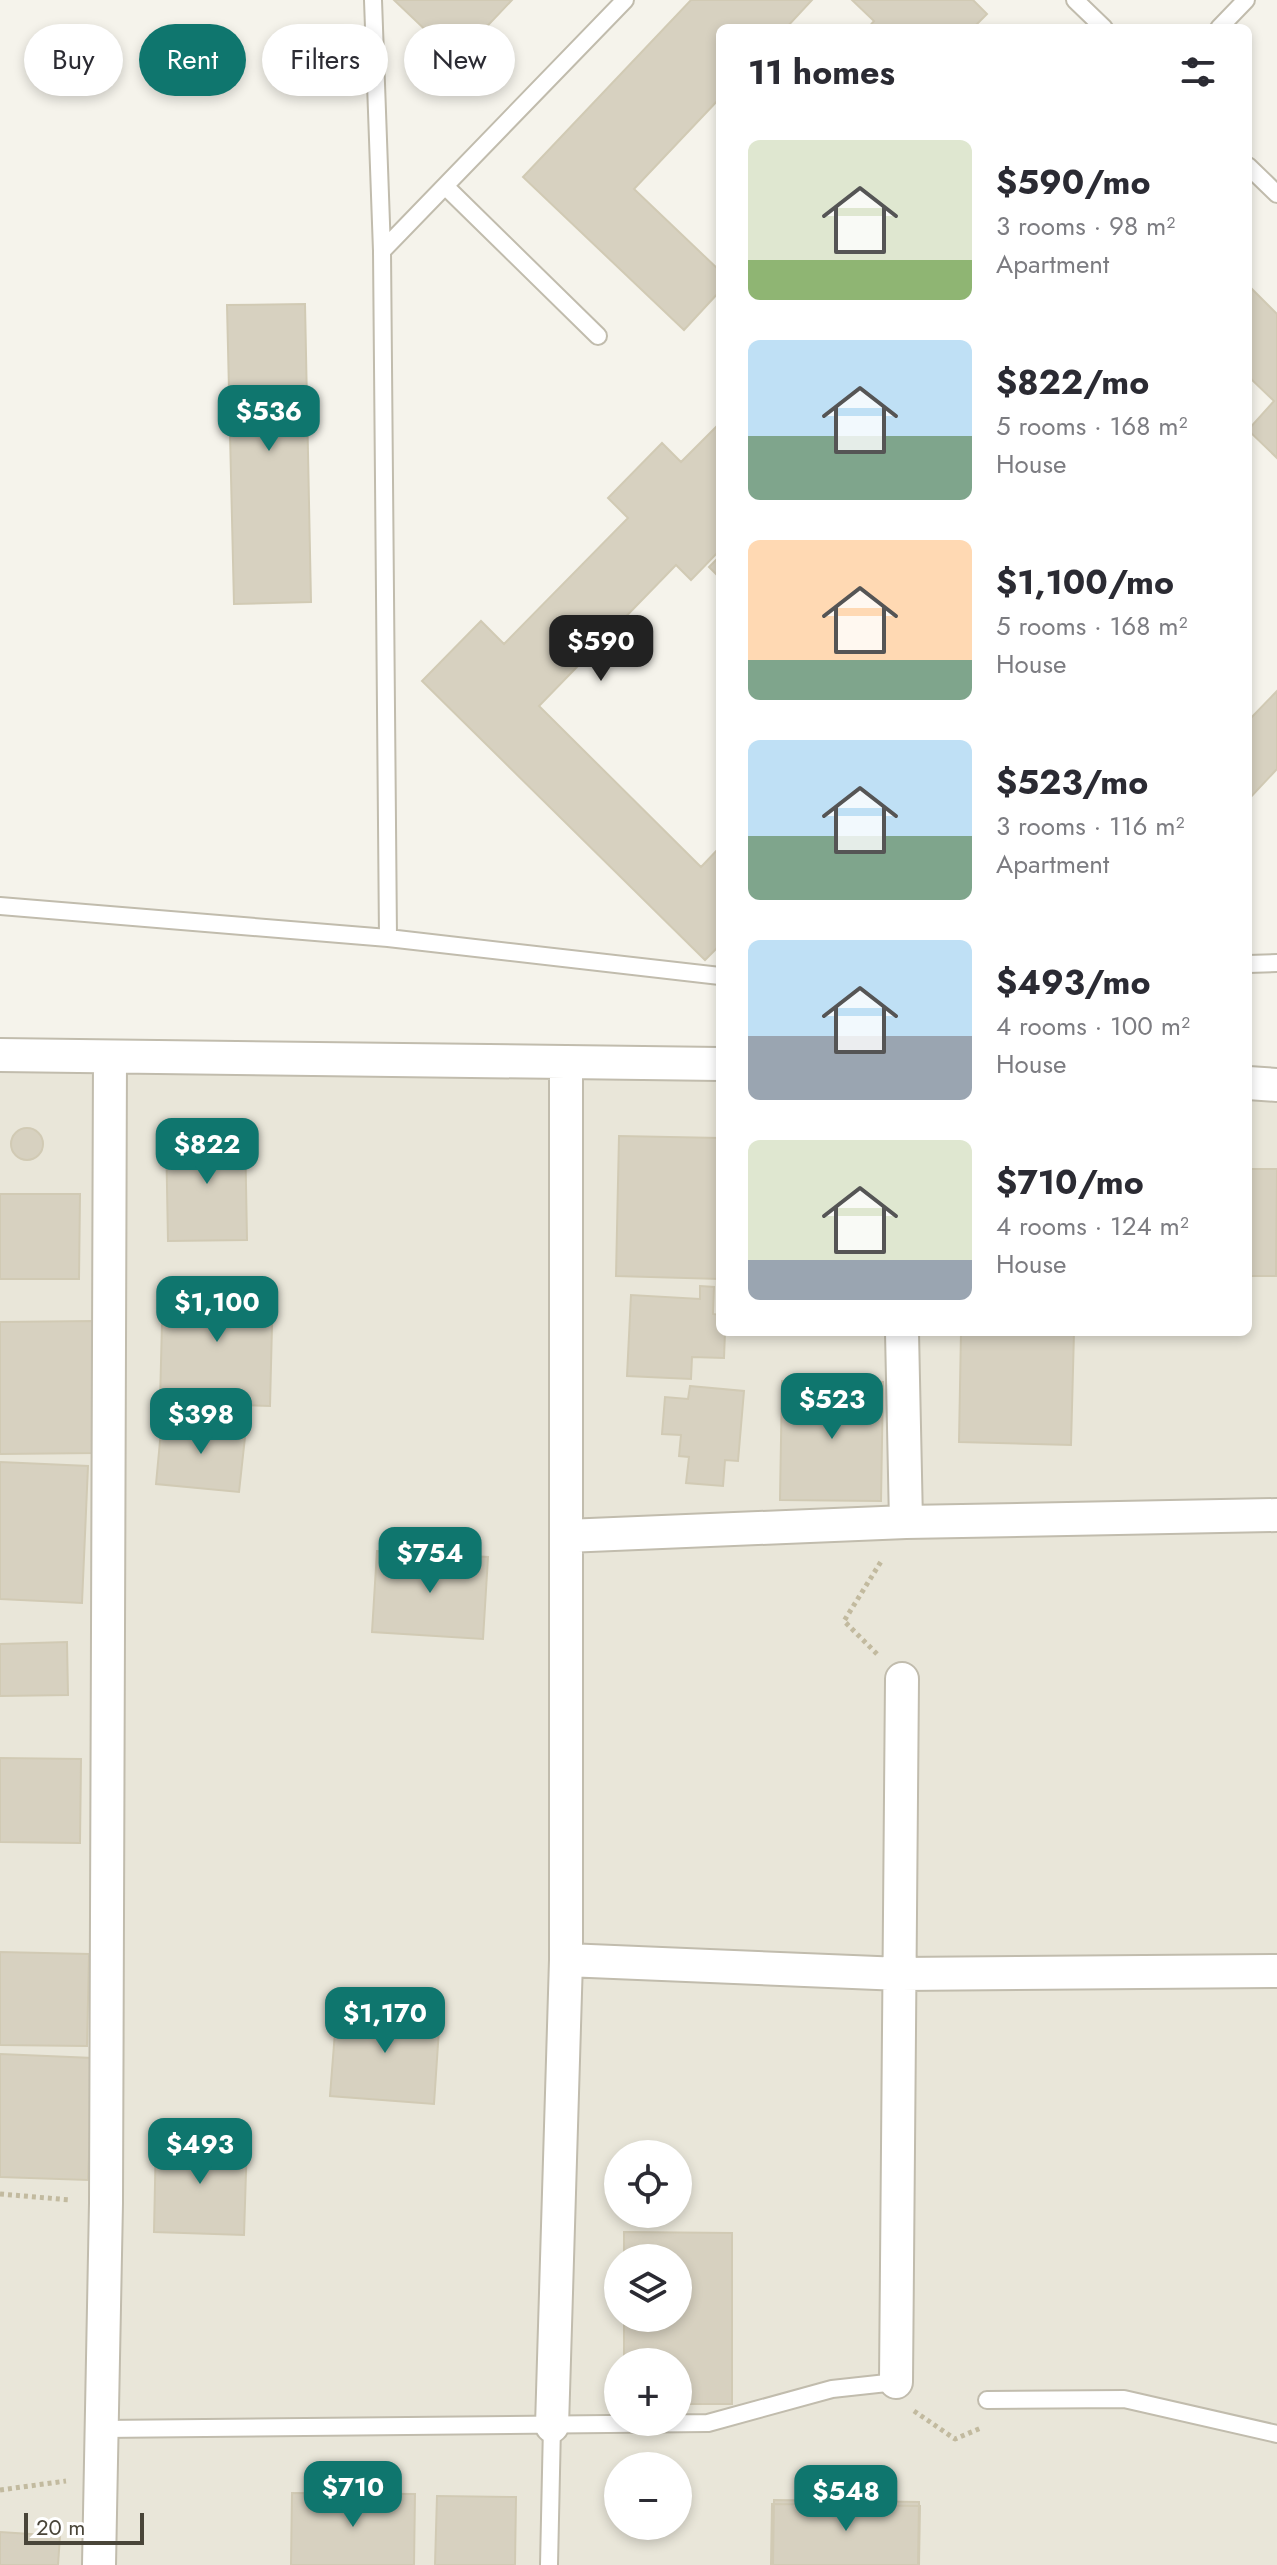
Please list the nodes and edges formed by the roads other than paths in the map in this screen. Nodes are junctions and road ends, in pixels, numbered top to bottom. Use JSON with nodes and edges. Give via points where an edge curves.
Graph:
{"nodes":[{"id":1,"x":373,"y":0,"type":"edge"},
{"id":2,"x":625,"y":0,"type":"edge"},
{"id":3,"x":1075,"y":0,"type":"edge"},
{"id":4,"x":1246,"y":0,"type":"edge"},
{"id":5,"x":1100,"y":24,"type":"edge"},
{"id":6,"x":1223,"y":24,"type":"edge"},
{"id":7,"x":1252,"y":170,"type":"edge"},
{"id":8,"x":445,"y":186,"type":"junction"},
{"id":9,"x":1277,"y":194,"type":"edge"},
{"id":10,"x":382,"y":251,"type":"junction"},
{"id":11,"x":598,"y":336,"type":"dead end"},
{"id":12,"x":0,"y":906,"type":"edge"},
{"id":13,"x":388,"y":938,"type":"junction"},
{"id":14,"x":1277,"y":963,"type":"edge"},
{"id":15,"x":1252,"y":964,"type":"edge"},
{"id":16,"x":716,"y":976,"type":"edge"},
{"id":17,"x":0,"y":1055,"type":"edge"},
{"id":18,"x":110,"y":1057,"type":"junction"},
{"id":19,"x":566,"y":1062,"type":"junction"},
{"id":20,"x":716,"y":1064,"type":"edge"},
{"id":21,"x":1252,"y":1083,"type":"edge"},
{"id":22,"x":1277,"y":1085,"type":"edge"},
{"id":23,"x":902,"y":1336,"type":"edge"},
{"id":24,"x":1277,"y":1515,"type":"edge"},
{"id":25,"x":906,"y":1522,"type":"junction"},
{"id":26,"x":566,"y":1536,"type":"junction"},
{"id":27,"x":902,"y":1679,"type":"road end"},
{"id":28,"x":566,"y":1960,"type":"junction"},
{"id":29,"x":1277,"y":1971,"type":"edge"},
{"id":30,"x":901,"y":1974,"type":"junction"},
{"id":31,"x":896,"y":2382,"type":"joint"},
{"id":32,"x":987,"y":2400,"type":"road end"},
{"id":33,"x":552,"y":2426,"type":"junction"},
{"id":34,"x":102,"y":2429,"type":"junction"},
{"id":35,"x":1277,"y":2434,"type":"edge"},
{"id":36,"x":99,"y":2565,"type":"edge"},
{"id":37,"x":549,"y":2565,"type":"edge"}],
"edges":[{"from":1,"to":10,"type":"lane"},
{"from":2,"to":8,"type":"lane"},
{"from":3,"to":5,"type":"lane"},
{"from":4,"to":6,"type":"lane"},
{"from":7,"to":9,"type":"lane"},
{"from":8,"to":10,"type":"lane"},
{"from":8,"to":11,"type":"lane"},
{"from":10,"to":13,"type":"lane"},
{"from":12,"to":13,"type":"lane"},
{"from":13,"to":16,"type":"lane"},
{"from":14,"to":15,"type":"lane"},
{"from":17,"to":18,"type":"street"},
{"from":18,"to":19,"type":"street"},
{"from":18,"to":34,"type":"street"},
{"from":19,"to":20,"type":"street"},
{"from":19,"to":26,"type":"street"},
{"from":21,"to":22,"type":"street"},
{"from":23,"to":25,"type":"street"},
{"from":24,"to":25,"type":"street"},
{"from":25,"to":26,"type":"street"},
{"from":26,"to":28,"type":"street"},
{"from":27,"to":30,"type":"street"},
{"from":28,"to":30,"type":"street"},
{"from":28,"to":33,"type":"street"},
{"from":29,"to":30,"type":"street"},
{"from":30,"to":31,"type":"street"},
{"from":31,"to":33,"type":"lane","via":[[832,2389],[708,2423]]},
{"from":32,"to":35,"type":"lane","via":[[1124,2399]]},
{"from":33,"to":34,"type":"lane"},
{"from":33,"to":37,"type":"lane"},
{"from":34,"to":36,"type":"street"}]}
